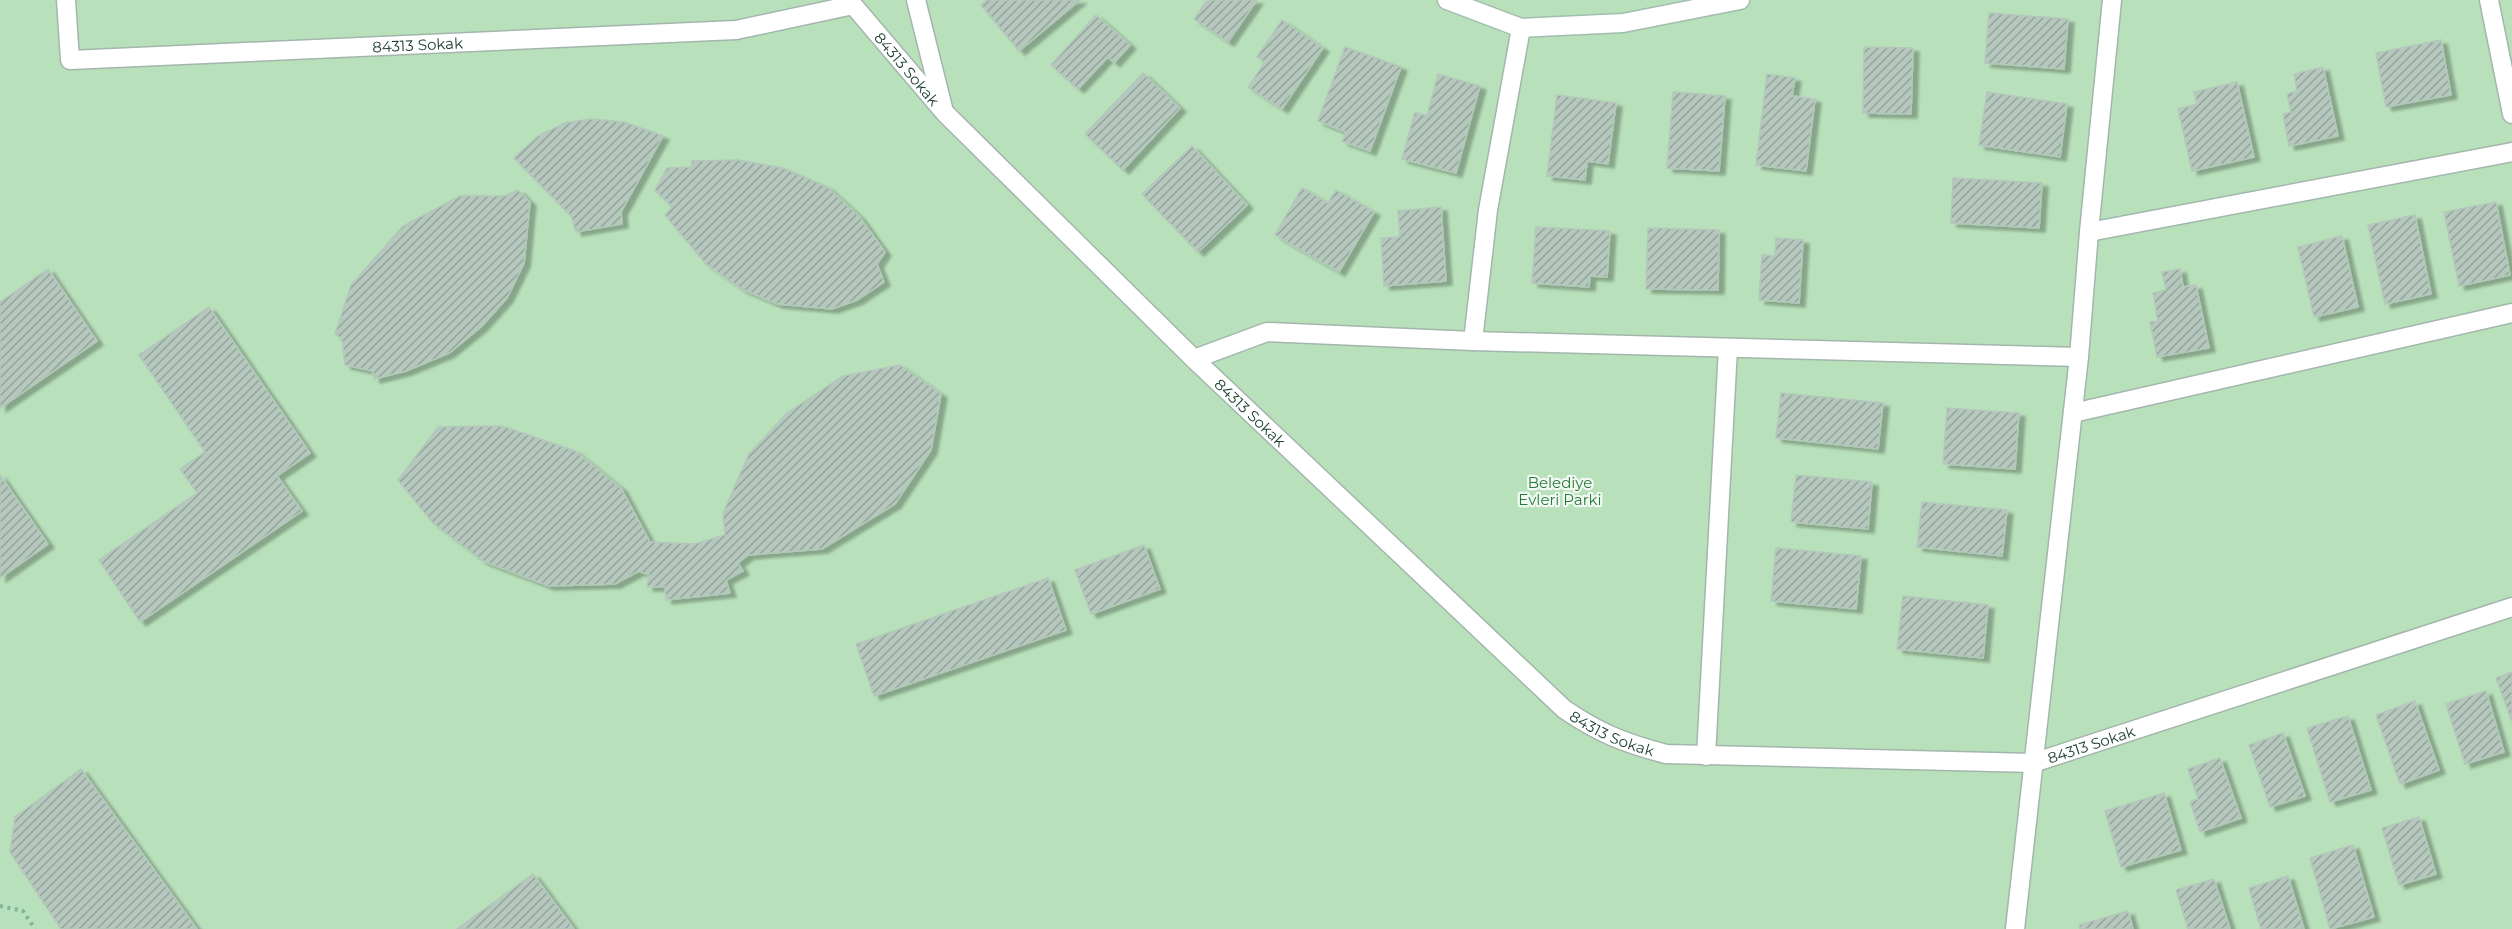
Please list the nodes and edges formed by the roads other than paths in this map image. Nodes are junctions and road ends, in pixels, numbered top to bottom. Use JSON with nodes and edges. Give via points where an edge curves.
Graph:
{"nodes":[{"id":1,"x":66,"y":0,"type":"edge"},
{"id":2,"x":915,"y":0,"type":"edge"},
{"id":3,"x":1447,"y":0,"type":"edge"},
{"id":4,"x":1740,"y":0,"type":"edge"},
{"id":5,"x":2112,"y":0,"type":"edge"},
{"id":6,"x":2489,"y":0,"type":"edge"},
{"id":7,"x":851,"y":3,"type":"edge"},
{"id":8,"x":1521,"y":28,"type":"junction"},
{"id":9,"x":945,"y":112,"type":"junction"},
{"id":10,"x":2512,"y":114,"type":"edge"},
{"id":11,"x":2512,"y":152,"type":"edge"},
{"id":12,"x":2089,"y":232,"type":"junction"},
{"id":13,"x":2512,"y":313,"type":"edge"},
{"id":14,"x":1473,"y":341,"type":"junction"},
{"id":15,"x":1728,"y":348,"type":"junction"},
{"id":16,"x":2079,"y":357,"type":"junction"},
{"id":17,"x":1194,"y":359,"type":"junction"},
{"id":18,"x":2073,"y":413,"type":"junction"},
{"id":19,"x":2512,"y":607,"type":"edge"},
{"id":20,"x":1706,"y":756,"type":"junction"},
{"id":21,"x":2033,"y":763,"type":"junction"},
{"id":22,"x":2014,"y":929,"type":"edge"}],
"edges":[{"from":1,"to":7,"type":"street","name":"84313 Sokak","via":[[70,60],[736,30]]},
{"from":2,"to":9,"type":"street"},
{"from":3,"to":8,"type":"street"},
{"from":4,"to":8,"type":"street","via":[[1623,23]]},
{"from":5,"to":12,"type":"street"},
{"from":6,"to":10,"type":"street"},
{"from":7,"to":9,"type":"street","name":"84313 Sokak"},
{"from":8,"to":14,"type":"street","via":[[1488,210]]},
{"from":9,"to":17,"type":"street","name":"84313 Sokak"},
{"from":11,"to":12,"type":"street"},
{"from":12,"to":16,"type":"street"},
{"from":13,"to":18,"type":"street"},
{"from":14,"to":15,"type":"street"},
{"from":14,"to":17,"type":"street","via":[[1267,332]]},
{"from":15,"to":16,"type":"street"},
{"from":15,"to":20,"type":"street"},
{"from":16,"to":18,"type":"street"},
{"from":17,"to":20,"type":"street","name":"84313 Sokak","via":[[1564,709],[1625,743],[1666,754]]},
{"from":18,"to":21,"type":"street"},
{"from":19,"to":21,"type":"street","name":"84313 Sokak"},
{"from":20,"to":21,"type":"street","name":"84313 Sokak"},
{"from":21,"to":22,"type":"street"}]}
